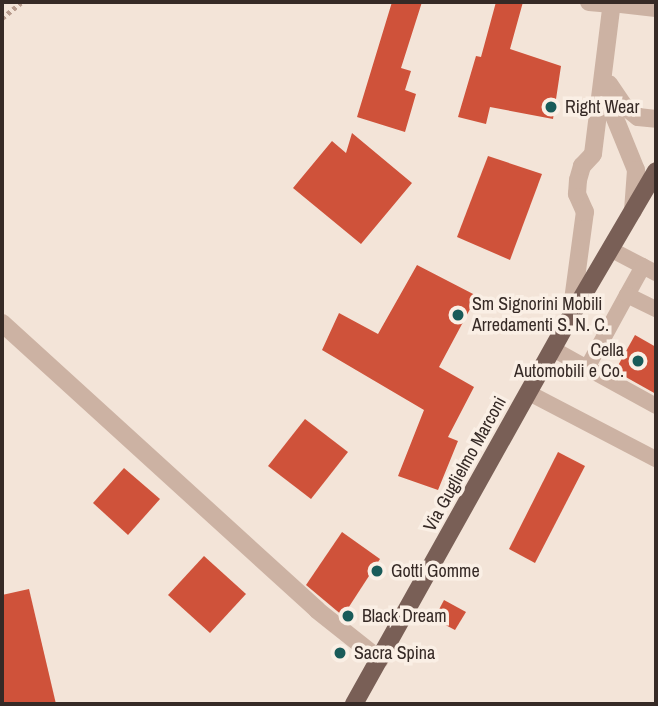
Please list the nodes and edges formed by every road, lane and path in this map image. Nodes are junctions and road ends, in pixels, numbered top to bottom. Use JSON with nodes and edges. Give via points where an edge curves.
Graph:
{"nodes":[{"id":1,"x":22,"y":2,"type":"edge"},
{"id":2,"x":589,"y":2,"type":"edge"},
{"id":3,"x":612,"y":3,"type":"edge"},
{"id":4,"x":656,"y":9,"type":"edge"},
{"id":5,"x":2,"y":18,"type":"edge"},
{"id":6,"x":603,"y":74,"type":"junction"},
{"id":7,"x":656,"y":119,"type":"edge"},
{"id":8,"x":656,"y":171,"type":"edge"},
{"id":9,"x":633,"y":211,"type":"junction"},
{"id":10,"x":610,"y":249,"type":"junction"},
{"id":11,"x":650,"y":270,"type":"edge"},
{"id":12,"x":627,"y":295,"type":"junction"},
{"id":13,"x":656,"y":309,"type":"edge"},
{"id":14,"x":571,"y":316,"type":"junction"},
{"id":15,"x":2,"y":323,"type":"edge"},
{"id":16,"x":552,"y":349,"type":"junction"},
{"id":17,"x":587,"y":368,"type":"junction"},
{"id":18,"x":529,"y":393,"type":"junction"},
{"id":19,"x":656,"y":406,"type":"edge"},
{"id":20,"x":656,"y":459,"type":"edge"},
{"id":21,"x":380,"y":660,"type":"junction"},
{"id":22,"x":354,"y":704,"type":"edge"}],
"edges":[{"from":1,"to":5,"type":"path"},
{"from":2,"to":3,"type":"street"},
{"from":3,"to":4,"type":"lane"},
{"from":3,"to":6,"type":"street"},
{"from":6,"to":7,"type":"street","via":[[624,106],[638,117]]},
{"from":6,"to":9,"type":"street","via":[[610,106],[636,170]]},
{"from":6,"to":14,"type":"street","via":[[593,154],[582,166],[578,180],[577,194],[585,212]]},
{"from":8,"to":9,"type":"main road","name":"Via Guglielmo Marconi"},
{"from":9,"to":10,"type":"main road","name":"Via Guglielmo Marconi"},
{"from":10,"to":11,"type":"lane"},
{"from":10,"to":14,"type":"main road","name":"Via Guglielmo Marconi"},
{"from":11,"to":12,"type":"lane"},
{"from":12,"to":13,"type":"lane"},
{"from":12,"to":17,"type":"lane"},
{"from":14,"to":16,"type":"main road","name":"Via Guglielmo Marconi"},
{"from":15,"to":21,"type":"street","via":[[317,610]]},
{"from":16,"to":17,"type":"lane"},
{"from":16,"to":18,"type":"main road","name":"Via Guglielmo Marconi"},
{"from":17,"to":19,"type":"lane"},
{"from":18,"to":20,"type":"lane"},
{"from":18,"to":21,"type":"main road","name":"Via Guglielmo Marconi"},
{"from":21,"to":22,"type":"main road","name":"Via Guglielmo Marconi"}]}
